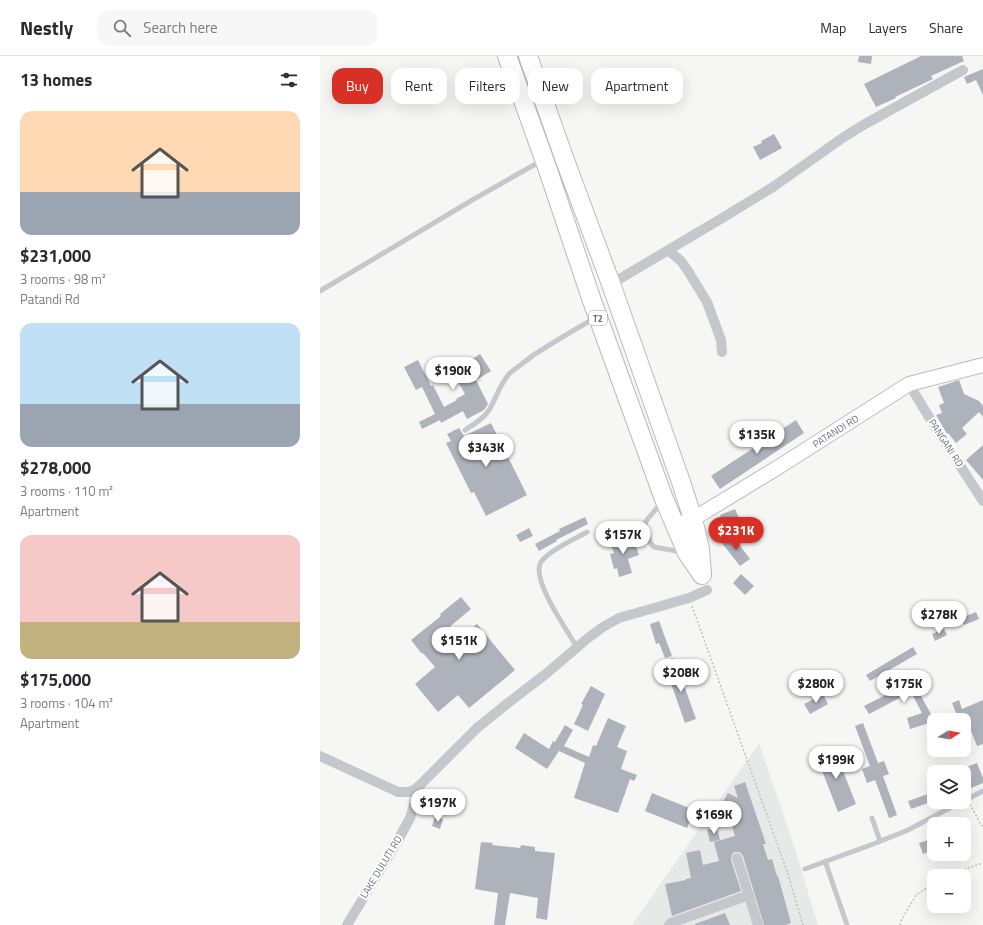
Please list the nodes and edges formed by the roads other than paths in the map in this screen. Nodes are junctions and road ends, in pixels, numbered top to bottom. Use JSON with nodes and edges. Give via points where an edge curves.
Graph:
{"nodes":[{"id":1,"x":507,"y":56,"type":"edge"},
{"id":2,"x":528,"y":56,"type":"edge"},
{"id":3,"x":532,"y":68,"type":"edge"},
{"id":4,"x":963,"y":70,"type":"dead end"},
{"id":5,"x":545,"y":104,"type":"joint"},
{"id":6,"x":528,"y":112,"type":"junction"},
{"id":7,"x":566,"y":163,"type":"junction"},
{"id":8,"x":546,"y":165,"type":"junction"},
{"id":9,"x":668,"y":250,"type":"junction"},
{"id":10,"x":611,"y":284,"type":"junction"},
{"id":11,"x":320,"y":291,"type":"edge"},
{"id":12,"x":598,"y":316,"type":"junction"},
{"id":13,"x":722,"y":352,"type":"dead end"},
{"id":14,"x":983,"y":365,"type":"edge"},
{"id":15,"x":909,"y":384,"type":"junction"},
{"id":16,"x":466,"y":430,"type":"dead end"},
{"id":17,"x":664,"y":499,"type":"junction"},
{"id":18,"x":983,"y":501,"type":"edge"},
{"id":19,"x":693,"y":519,"type":"junction"},
{"id":20,"x":675,"y":526,"type":"junction"},
{"id":21,"x":587,"y":532,"type":"dead end"},
{"id":22,"x":686,"y":553,"type":"junction"},
{"id":23,"x":707,"y":590,"type":"dead end"},
{"id":24,"x":577,"y":647,"type":"junction"},
{"id":25,"x":320,"y":756,"type":"edge"},
{"id":26,"x":424,"y":782,"type":"junction"},
{"id":27,"x":983,"y":791,"type":"edge"},
{"id":28,"x":971,"y":797,"type":"edge"},
{"id":29,"x":949,"y":809,"type":"edge"},
{"id":30,"x":872,"y":818,"type":"dead end"},
{"id":31,"x":880,"y":841,"type":"junction"},
{"id":32,"x":737,"y":858,"type":"dead end"},
{"id":33,"x":825,"y":862,"type":"junction"},
{"id":34,"x":805,"y":869,"type":"dead end"},
{"id":35,"x":749,"y":895,"type":"junction"},
{"id":36,"x":347,"y":925,"type":"edge"},
{"id":37,"x":669,"y":925,"type":"edge"},
{"id":38,"x":758,"y":925,"type":"edge"},
{"id":39,"x":847,"y":925,"type":"edge"}],
"edges":[{"from":1,"to":6,"type":"highway","number":"T2"},
{"from":2,"to":3,"type":"highway","number":"T2"},
{"from":4,"to":9,"type":"street","via":[[865,124],[773,187]]},
{"from":5,"to":6,"type":"highway"},
{"from":5,"to":7,"type":"highway","number":"T2"},
{"from":6,"to":8,"type":"highway","number":"T2"},
{"from":7,"to":8,"type":"highway"},
{"from":7,"to":10,"type":"highway","number":"T2"},
{"from":8,"to":11,"type":"lane","via":[[474,199]]},
{"from":8,"to":12,"type":"highway","number":"T2"},
{"from":9,"to":10,"type":"street"},
{"from":9,"to":13,"type":"street","via":[[688,270],[707,302],[721,340]]},
{"from":10,"to":19,"type":"highway","number":"T2"},
{"from":12,"to":16,"type":"lane","via":[[516,367],[502,383],[487,413]]},
{"from":12,"to":17,"type":"highway","number":"T2"},
{"from":14,"to":15,"type":"street","name":"PATANDI RD"},
{"from":15,"to":18,"type":"street","name":"PANGANI RD"},
{"from":15,"to":19,"type":"street","name":"PATANDI RD"},
{"from":17,"to":20,"type":"highway","number":"T2"},
{"from":17,"to":22,"type":"lane","via":[[646,521],[650,542],[654,547]]},
{"from":19,"to":20,"type":"street","name":"PATANDI RD"},
{"from":19,"to":22,"type":"highway","number":"T2","via":[[700,549],[702,575]]},
{"from":20,"to":22,"type":"highway","number":"T2"},
{"from":21,"to":24,"type":"lane","via":[[544,559],[539,570],[541,584]]},
{"from":23,"to":24,"type":"street","via":[[689,598],[619,618]]},
{"from":24,"to":26,"type":"street","via":[[477,728]]},
{"from":25,"to":26,"type":"street","via":[[398,792],[409,792]]},
{"from":26,"to":36,"type":"street","name":"LAKE DULUTI RD","via":[[410,818]]},
{"from":27,"to":28,"type":"lane"},
{"from":29,"to":31,"type":"lane"},
{"from":30,"to":31,"type":"lane"},
{"from":31,"to":33,"type":"lane"},
{"from":32,"to":35,"type":"street"},
{"from":33,"to":34,"type":"lane"},
{"from":33,"to":39,"type":"lane"},
{"from":35,"to":37,"type":"street"},
{"from":35,"to":38,"type":"street"}]}
